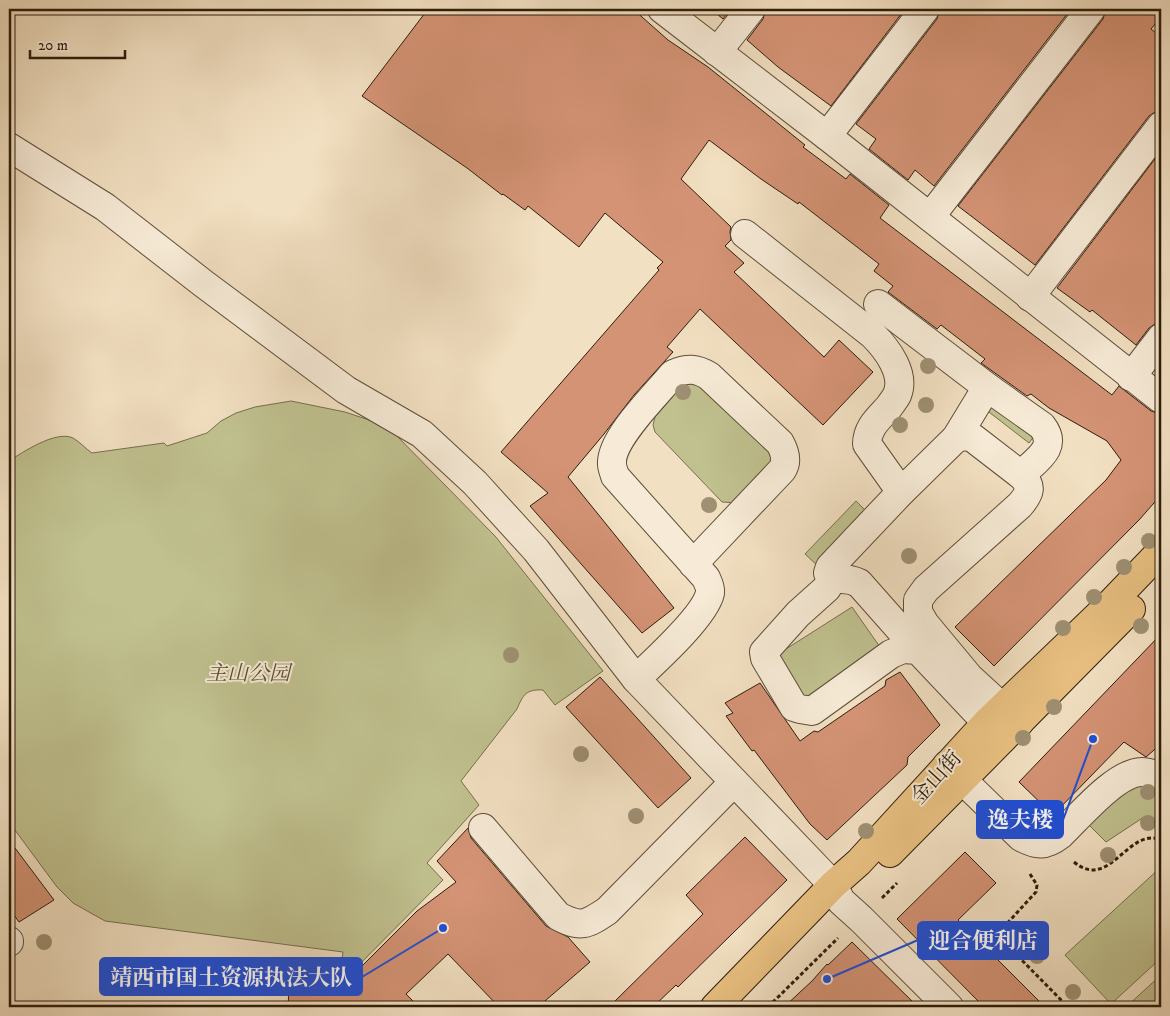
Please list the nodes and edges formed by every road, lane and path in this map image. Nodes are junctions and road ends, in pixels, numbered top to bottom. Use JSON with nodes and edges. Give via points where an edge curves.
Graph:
{"nodes":[{"id":1,"x":662,"y":9,"type":"edge"},
{"id":2,"x":751,"y":9,"type":"edge"},
{"id":3,"x":925,"y":9,"type":"edge"},
{"id":4,"x":1091,"y":9,"type":"edge"},
{"id":5,"x":716,"y":52,"type":"junction"},
{"id":6,"x":1161,"y":126,"type":"edge"},
{"id":7,"x":827,"y":136,"type":"junction"},
{"id":8,"x":9,"y":147,"type":"edge"},
{"id":9,"x":930,"y":218,"type":"junction"},
{"id":10,"x":745,"y":234,"type":"dead end"},
{"id":11,"x":1030,"y":297,"type":"junction"},
{"id":12,"x":878,"y":304,"type":"dead end"},
{"id":13,"x":1161,"y":338,"type":"edge"},
{"id":14,"x":1131,"y":377,"type":"junction"},
{"id":15,"x":987,"y":387,"type":"junction"},
{"id":16,"x":1161,"y":400,"type":"edge"},
{"id":17,"x":956,"y":438,"type":"junction"},
{"id":18,"x":1021,"y":474,"type":"junction"},
{"id":19,"x":901,"y":492,"type":"junction"},
{"id":20,"x":1161,"y":551,"type":"edge"},
{"id":21,"x":693,"y":564,"type":"junction"},
{"id":22,"x":1161,"y":579,"type":"edge"},
{"id":23,"x":831,"y":580,"type":"junction"},
{"id":24,"x":910,"y":649,"type":"junction"},
{"id":25,"x":636,"y":679,"type":"junction"},
{"id":26,"x":1003,"y":723,"type":"junction"},
{"id":27,"x":955,"y":772,"type":"junction"},
{"id":28,"x":1161,"y":776,"type":"edge"},
{"id":29,"x":734,"y":782,"type":"junction"},
{"id":30,"x":483,"y":828,"type":"dead end"},
{"id":31,"x":1026,"y":871,"type":"dead end"},
{"id":32,"x":837,"y":893,"type":"junction"},
{"id":33,"x":861,"y":919,"type":"junction"},
{"id":34,"x":715,"y":1007,"type":"edge"},
{"id":35,"x":736,"y":1007,"type":"edge"},
{"id":36,"x":768,"y":1007,"type":"edge"},
{"id":37,"x":948,"y":1007,"type":"edge"},
{"id":38,"x":1068,"y":1007,"type":"edge"}],
"edges":[{"from":1,"to":5,"type":"street"},
{"from":2,"to":5,"type":"street"},
{"from":3,"to":7,"type":"street"},
{"from":4,"to":9,"type":"street"},
{"from":5,"to":7,"type":"street"},
{"from":6,"to":11,"type":"street"},
{"from":7,"to":9,"type":"street"},
{"from":8,"to":25,"type":"street","via":[[104,207],[346,390],[422,434],[475,483],[536,550]]},
{"from":9,"to":11,"type":"street"},
{"from":10,"to":19,"type":"street","via":[[873,336],[890,355],[896,368],[897,395],[867,434],[867,444]]},
{"from":11,"to":14,"type":"street"},
{"from":12,"to":15,"type":"street"},
{"from":13,"to":14,"type":"street"},
{"from":14,"to":16,"type":"street"},
{"from":15,"to":17,"type":"street"},
{"from":15,"to":18,"type":"street","via":[[1047,432],[1048,447]]},
{"from":17,"to":18,"type":"street","via":[[973,438]]},
{"from":17,"to":19,"type":"street"},
{"from":18,"to":26,"type":"street","via":[[1029,490],[1020,505],[926,588],[918,600],[918,612],[925,624]]},
{"from":19,"to":23,"type":"street","via":[[830,567],[828,574]]},
{"from":20,"to":26,"type":"main road","name":"金山街"},
{"from":21,"to":21,"type":"street","via":[[785,465],[780,443],[709,376],[696,369],[673,374],[620,437],[612,464],[615,476]]},
{"from":21,"to":25,"type":"street","via":[[706,578],[710,590],[707,602],[662,655]]},
{"from":22,"to":26,"type":"main road","name":"金山街"},
{"from":23,"to":24,"type":"street","via":[[847,579],[858,583],[905,635]]},
{"from":23,"to":24,"type":"street","via":[[827,588],[764,652],[794,707],[812,711],[891,654]]},
{"from":24,"to":26,"type":"street","via":[[918,650]]},
{"from":25,"to":29,"type":"street"},
{"from":26,"to":27,"type":"main road","name":"金山街"},
{"from":27,"to":28,"type":"street","via":[[1021,837],[1032,843],[1051,842],[1115,781],[1142,772]]},
{"from":27,"to":32,"type":"main road","name":"金山街","via":[[859,862]]},
{"from":29,"to":30,"type":"street","via":[[607,911],[590,922],[572,924],[558,916]]},
{"from":29,"to":32,"type":"street"},
{"from":31,"to":38,"type":"path","via":[[1034,878],[1036,892],[1000,930],[1002,940]]},
{"from":32,"to":33,"type":"street"},
{"from":32,"to":34,"type":"main road","name":"金山街"},
{"from":32,"to":35,"type":"main road","name":"金山街"},
{"from":33,"to":36,"type":"path"},
{"from":33,"to":37,"type":"street"}]}
